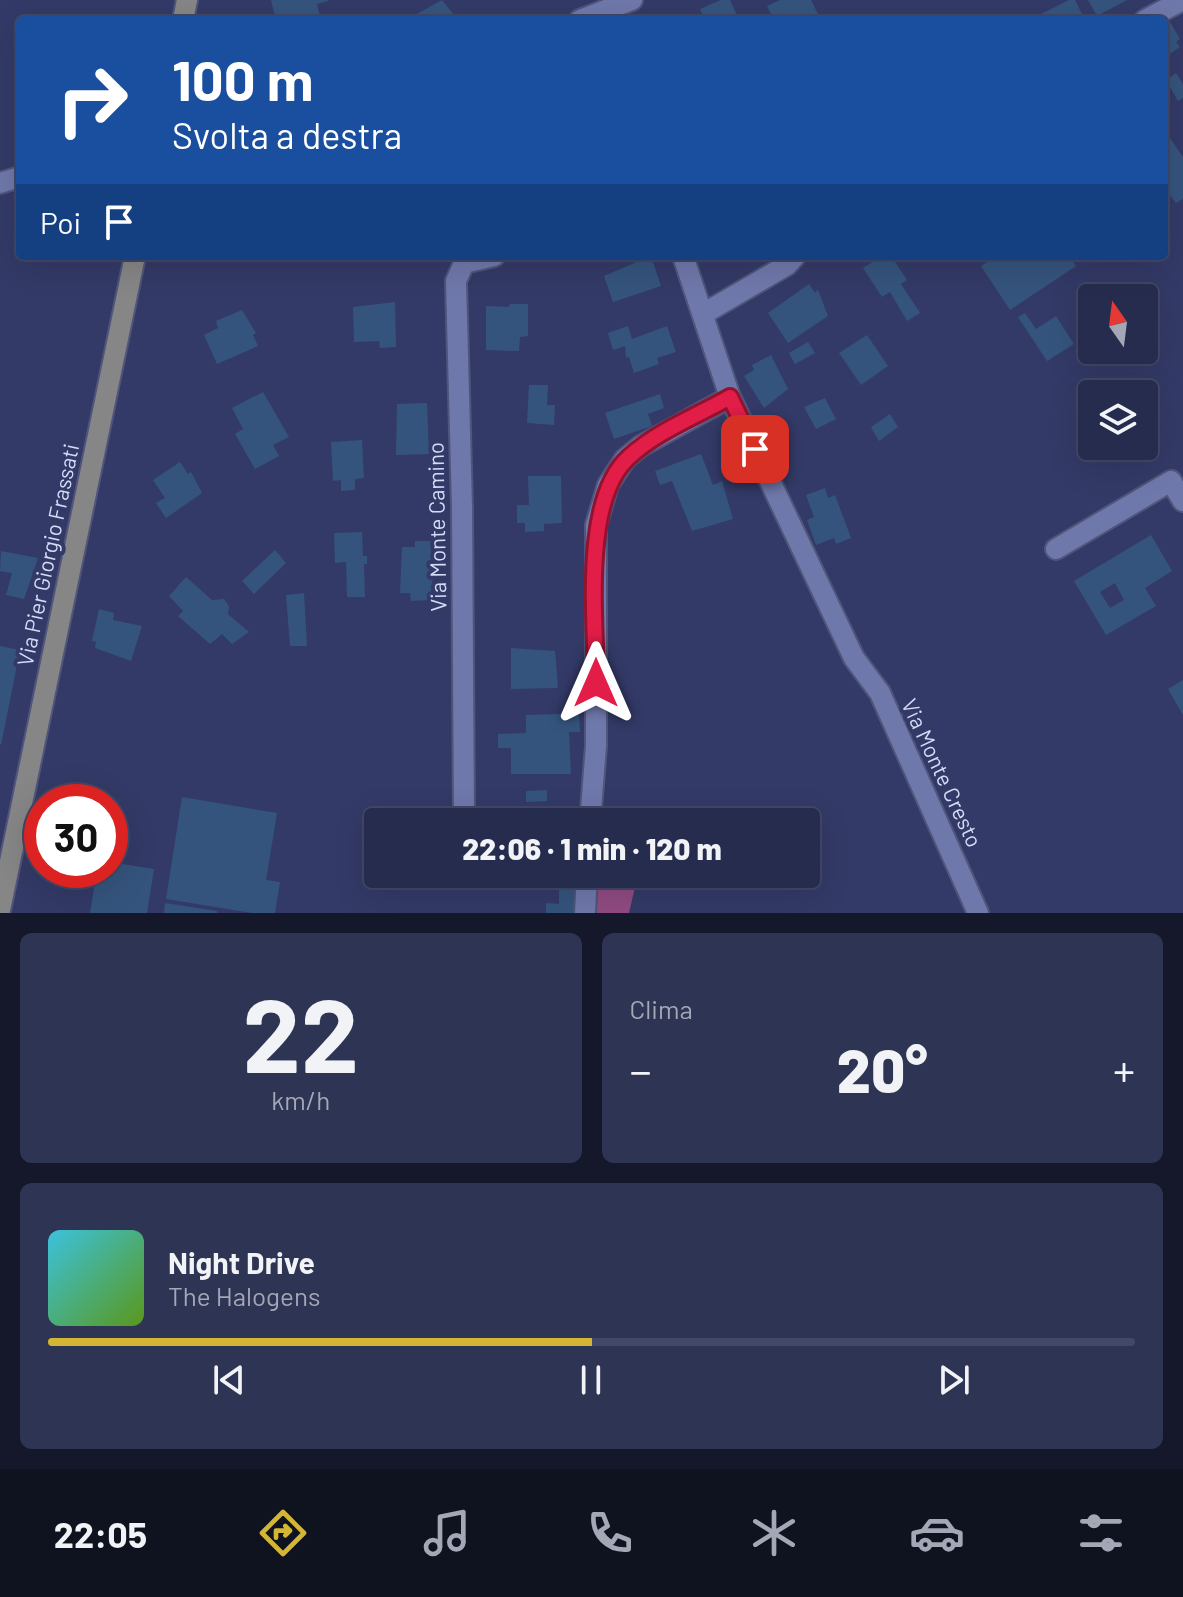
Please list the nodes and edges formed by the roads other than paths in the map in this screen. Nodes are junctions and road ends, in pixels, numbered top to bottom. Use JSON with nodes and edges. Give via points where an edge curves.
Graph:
{"nodes":[{"id":1,"x":632,"y":0,"type":"edge"},
{"id":2,"x":1183,"y":0,"type":"edge"},
{"id":3,"x":606,"y":16,"type":"edge"},
{"id":4,"x":1153,"y":16,"type":"edge"},
{"id":5,"x":134,"y":260,"type":"edge"},
{"id":6,"x":477,"y":260,"type":"edge"},
{"id":7,"x":684,"y":260,"type":"edge"},
{"id":8,"x":791,"y":260,"type":"edge"},
{"id":9,"x":703,"y":314,"type":"junction"},
{"id":10,"x":730,"y":397,"type":"junction"},
{"id":11,"x":1183,"y":501,"type":"edge"},
{"id":12,"x":1056,"y":549,"type":"dead end"},
{"id":13,"x":464,"y":808,"type":"edge"},
{"id":14,"x":591,"y":808,"type":"edge"},
{"id":15,"x":586,"y":888,"type":"edge"},
{"id":16,"x":0,"y":910,"type":"edge"},
{"id":17,"x":585,"y":913,"type":"edge"},
{"id":18,"x":978,"y":913,"type":"edge"}],
"edges":[{"from":1,"to":3,"type":"street"},
{"from":2,"to":4,"type":"street"},
{"from":5,"to":16,"type":"street","name":"Via Pier Giorgio Frassati"},
{"from":6,"to":13,"type":"street","name":"Via Monte Camino","via":[[464,263],[456,281]]},
{"from":7,"to":9,"type":"street","name":"Via Monte Cresto"},
{"from":8,"to":9,"type":"street"},
{"from":9,"to":10,"type":"street","name":"Via Monte Cresto"},
{"from":10,"to":14,"type":"street","via":[[641,446],[608,485],[596,525]]},
{"from":10,"to":18,"type":"street","name":"Via Monte Cresto","via":[[854,658],[880,693]]},
{"from":11,"to":12,"type":"street","via":[[1171,481]]},
{"from":15,"to":17,"type":"street"}]}
